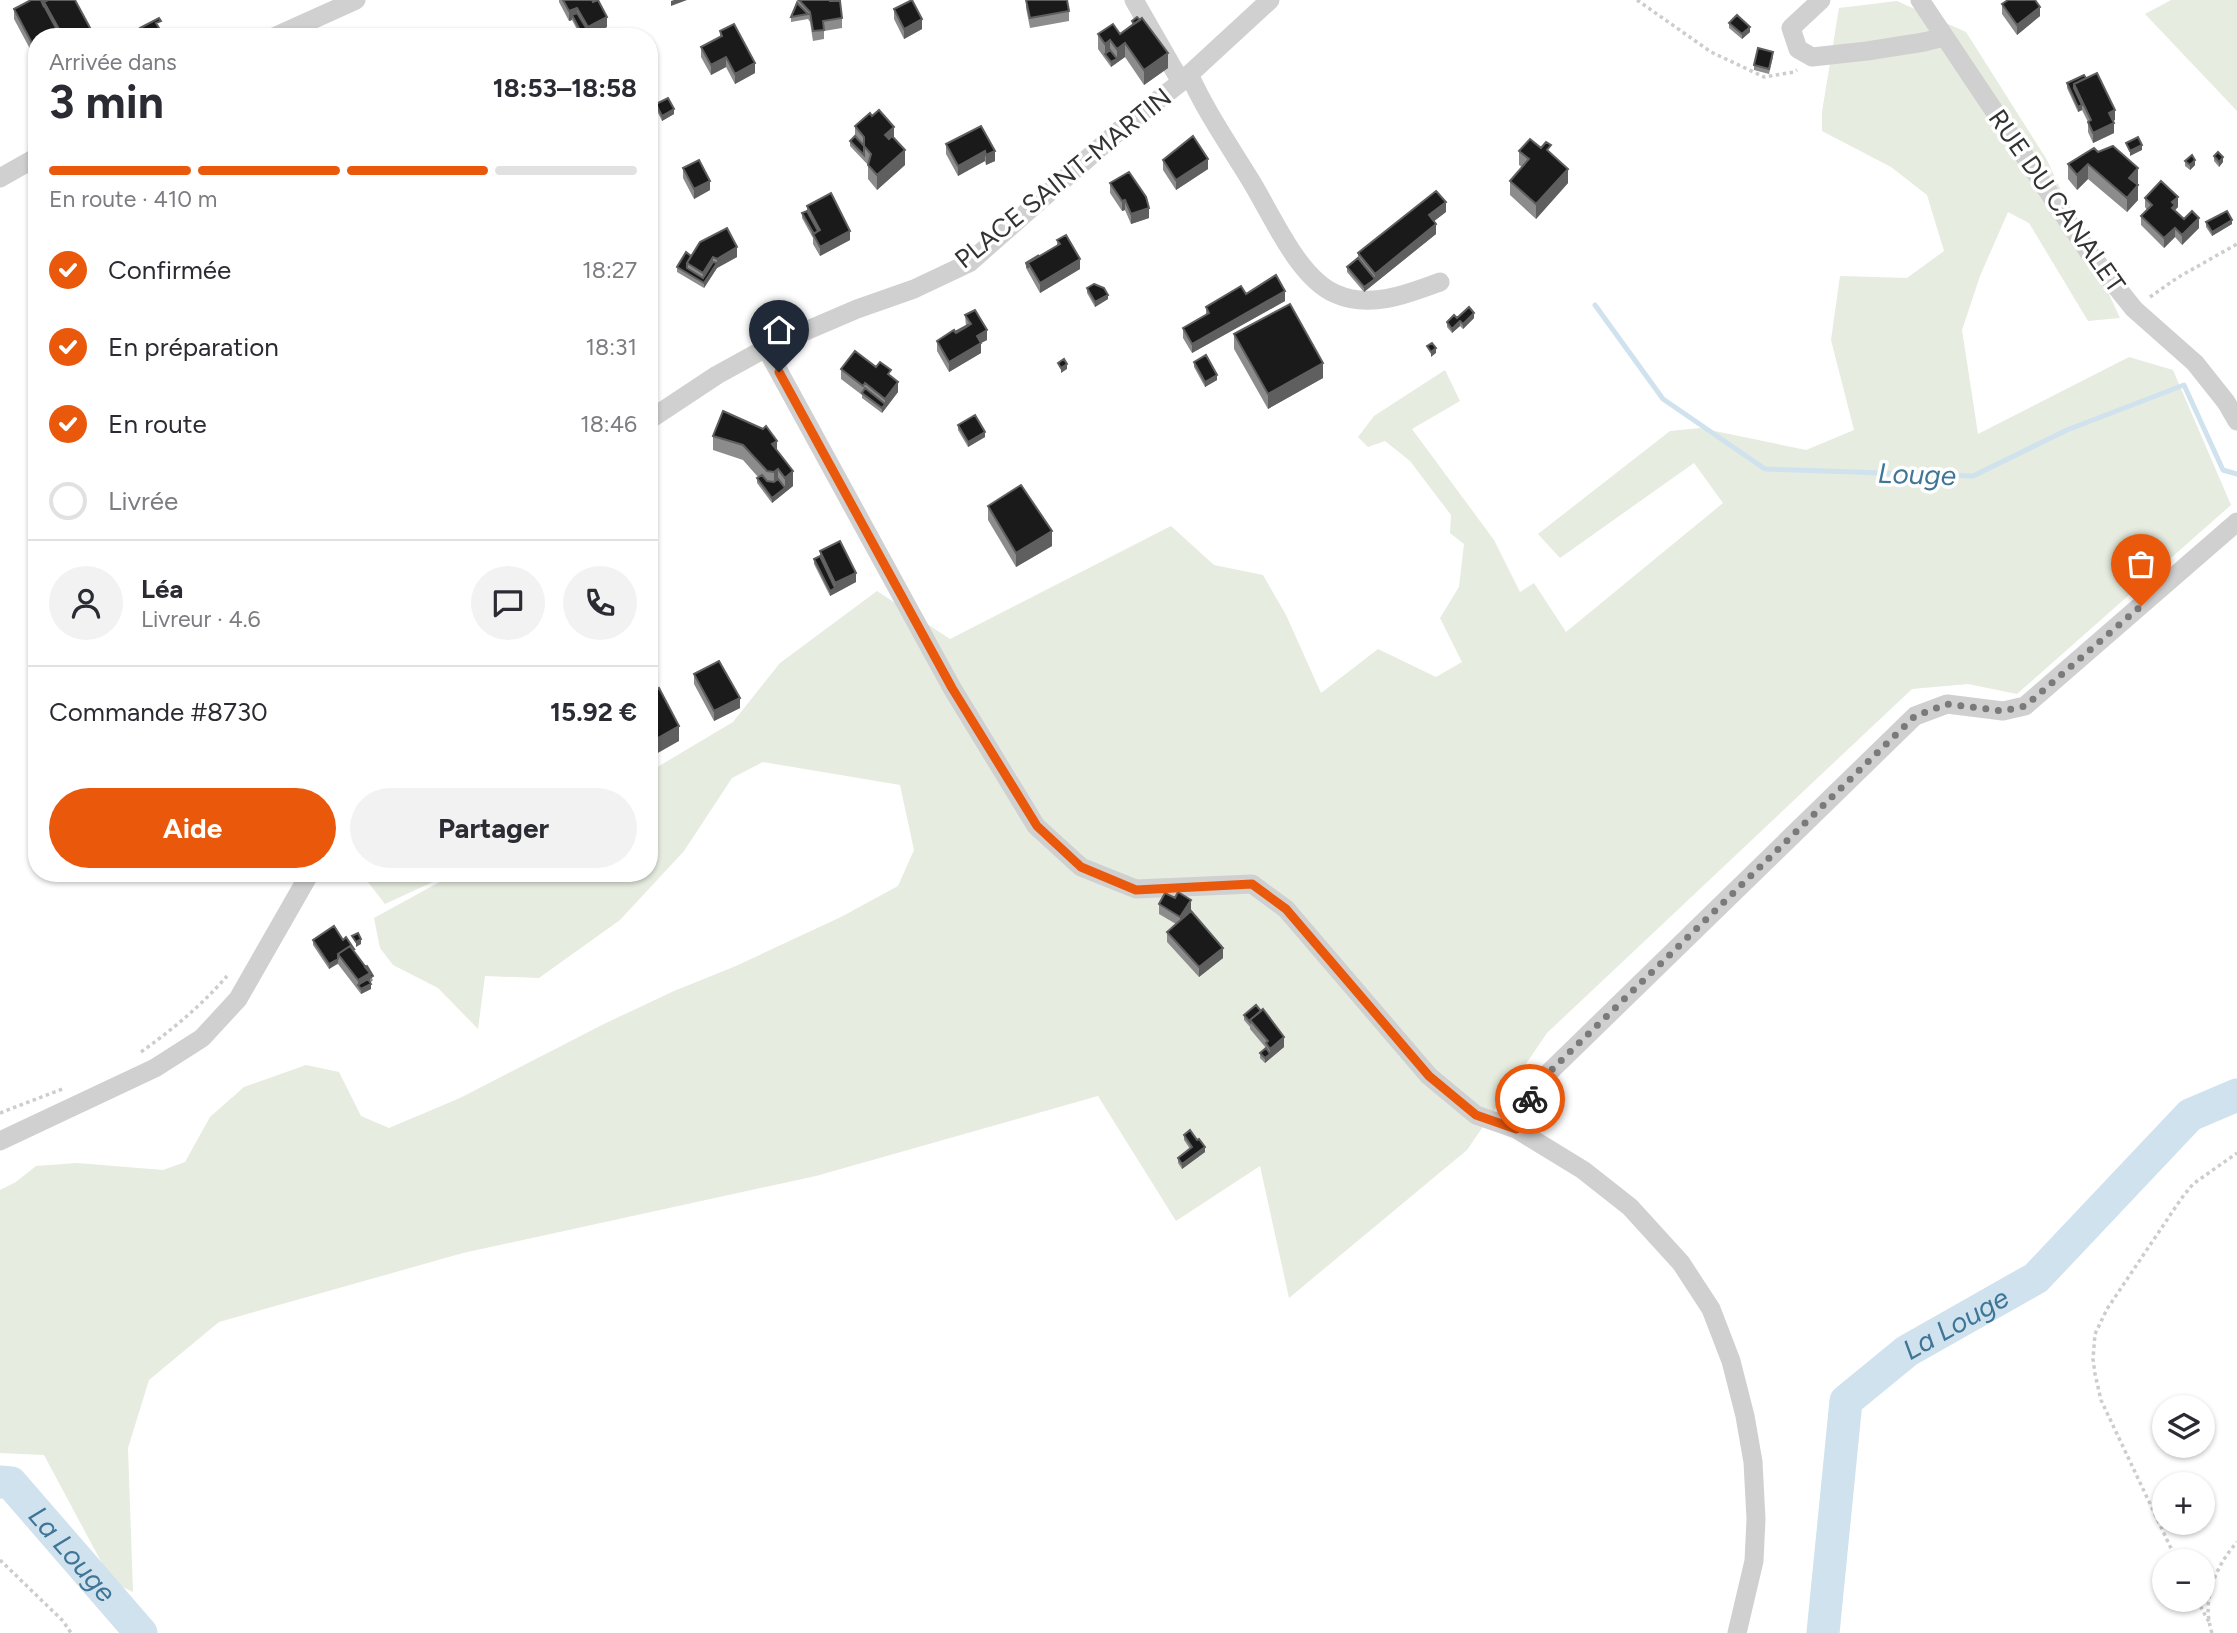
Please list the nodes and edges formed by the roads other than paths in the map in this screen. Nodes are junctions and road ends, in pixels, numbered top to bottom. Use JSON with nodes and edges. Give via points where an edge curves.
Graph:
{"nodes":[{"id":1,"x":356,"y":0,"type":"edge"},
{"id":2,"x":1134,"y":0,"type":"edge"},
{"id":3,"x":1270,"y":0,"type":"edge"},
{"id":4,"x":1821,"y":0,"type":"edge"},
{"id":5,"x":1920,"y":0,"type":"edge"},
{"id":6,"x":294,"y":28,"type":"edge"},
{"id":7,"x":1944,"y":37,"type":"junction"},
{"id":8,"x":1185,"y":78,"type":"junction"},
{"id":9,"x":28,"y":162,"type":"edge"},
{"id":10,"x":0,"y":178,"type":"edge"},
{"id":11,"x":1440,"y":282,"type":"dead end"},
{"id":12,"x":766,"y":348,"type":"junction"},
{"id":13,"x":658,"y":414,"type":"edge"},
{"id":14,"x":2237,"y":421,"type":"edge"},
{"id":15,"x":2237,"y":522,"type":"edge"},
{"id":16,"x":305,"y":882,"type":"edge"},
{"id":17,"x":1516,"y":1129,"type":"junction"},
{"id":18,"x":0,"y":1141,"type":"edge"},
{"id":19,"x":1737,"y":1633,"type":"edge"}],
"edges":[{"from":1,"to":6,"type":"street"},
{"from":2,"to":8,"type":"street"},
{"from":3,"to":8,"type":"street","name":"PLACE SAINT-MARTIN"},
{"from":4,"to":7,"type":"street","via":[[1791,28],[1798,49],[1812,57]]},
{"from":5,"to":7,"type":"street","name":"RUE DU CANALET"},
{"from":7,"to":14,"type":"street","name":"RUE DU CANALET","via":[[2090,254],[2134,309],[2195,363]]},
{"from":8,"to":11,"type":"street","via":[[1277,228],[1318,284],[1355,300],[1377,300]]},
{"from":8,"to":12,"type":"street","name":"PLACE SAINT-MARTIN","via":[[968,263]]},
{"from":9,"to":10,"type":"street"},
{"from":12,"to":13,"type":"street","name":"PLACE SAINT-MARTIN"},
{"from":12,"to":17,"type":"street","via":[[952,688],[1037,826],[1081,867],[1136,890],[1252,884],[1286,909],[1429,1076],[1476,1115]]},
{"from":15,"to":17,"type":"street","via":[[2025,706],[2003,711],[1947,704],[1915,716],[1537,1084]]},
{"from":16,"to":18,"type":"street","via":[[238,999],[202,1038],[155,1068]]},
{"from":17,"to":19,"type":"street","via":[[1583,1170],[1630,1207],[1681,1263],[1711,1309],[1731,1361],[1753,1462],[1754,1561]]}]}
